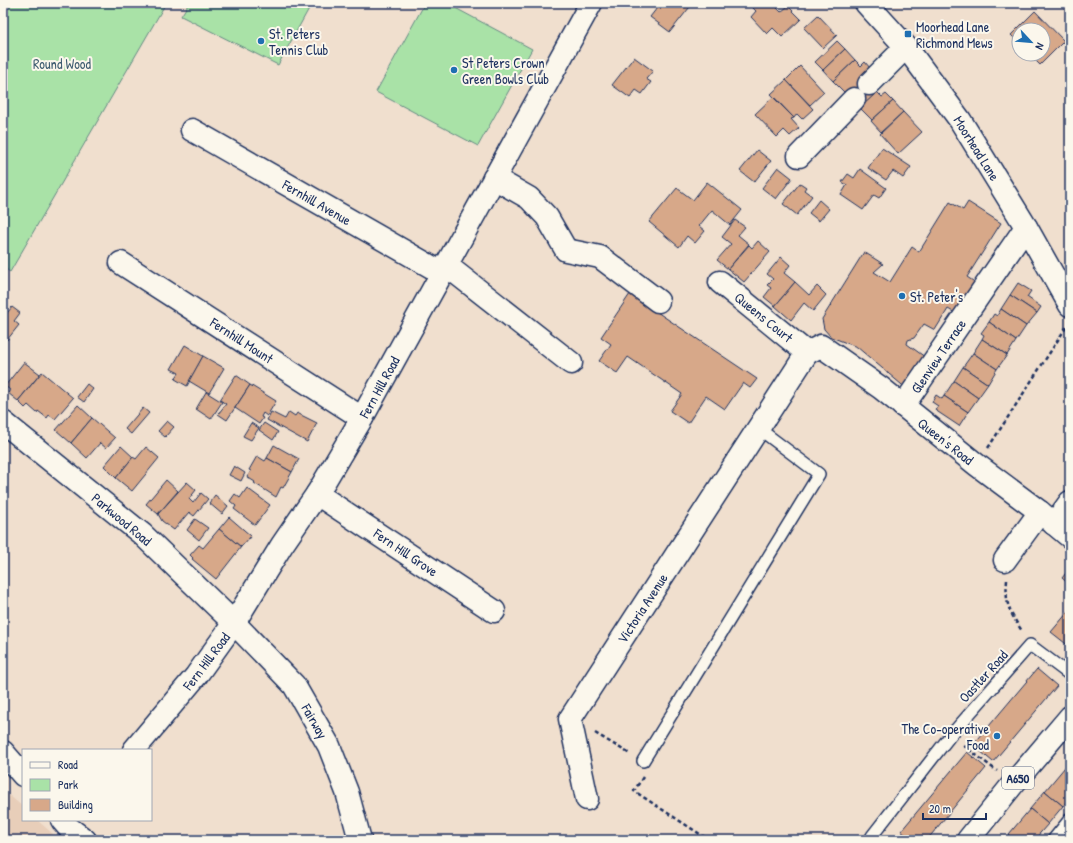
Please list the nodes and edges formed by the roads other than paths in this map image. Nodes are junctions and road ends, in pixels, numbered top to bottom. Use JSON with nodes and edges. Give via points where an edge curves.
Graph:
{"nodes":[{"id":1,"x":591,"y":3,"type":"edge"},
{"id":2,"x":866,"y":3,"type":"edge"},
{"id":3,"x":906,"y":47,"type":"junction"},
{"id":4,"x":869,"y":84,"type":"dead end"},
{"id":5,"x":854,"y":99,"type":"dead end"},
{"id":6,"x":192,"y":130,"type":"dead end"},
{"id":7,"x":799,"y":156,"type":"dead end"},
{"id":8,"x":494,"y":178,"type":"junction"},
{"id":9,"x":1026,"y":227,"type":"junction"},
{"id":10,"x":121,"y":263,"type":"dead end"},
{"id":11,"x":444,"y":269,"type":"junction"},
{"id":12,"x":720,"y":282,"type":"dead end"},
{"id":13,"x":658,"y":301,"type":"dead end"},
{"id":14,"x":1070,"y":305,"type":"edge"},
{"id":15,"x":814,"y":350,"type":"junction"},
{"id":16,"x":571,"y":363,"type":"dead end"},
{"id":17,"x":903,"y":406,"type":"junction"},
{"id":18,"x":362,"y":418,"type":"junction"},
{"id":19,"x":3,"y":422,"type":"edge"},
{"id":20,"x":758,"y":428,"type":"junction"},
{"id":21,"x":318,"y":494,"type":"junction"},
{"id":22,"x":1070,"y":502,"type":"edge"},
{"id":23,"x":1055,"y":524,"type":"edge"},
{"id":24,"x":1005,"y":560,"type":"road end"},
{"id":25,"x":494,"y":611,"type":"dead end"},
{"id":26,"x":234,"y":623,"type":"junction"},
{"id":27,"x":1070,"y":675,"type":"edge"},
{"id":28,"x":1070,"y":717,"type":"edge"},
{"id":29,"x":135,"y":749,"type":"edge"},
{"id":30,"x":3,"y":752,"type":"edge"},
{"id":31,"x":643,"y":761,"type":"dead end"},
{"id":32,"x":22,"y":774,"type":"edge"},
{"id":33,"x":587,"y":799,"type":"dead end"},
{"id":34,"x":1070,"y":819,"type":"edge"},
{"id":35,"x":360,"y":840,"type":"edge"},
{"id":36,"x":876,"y":840,"type":"edge"},
{"id":37,"x":968,"y":840,"type":"edge"},
{"id":38,"x":1053,"y":840,"type":"edge"}],
"edges":[{"from":1,"to":8,"type":"main road","name":"Fern Hill Road"},
{"from":2,"to":3,"type":"main road","name":"Moorhead Lane"},
{"from":3,"to":4,"type":"main road"},
{"from":3,"to":9,"type":"main road","name":"Moorhead Lane","via":[[960,120]]},
{"from":5,"to":7,"type":"main road"},
{"from":6,"to":11,"type":"main road","name":"Fernhill Avenue"},
{"from":8,"to":11,"type":"main road","name":"Fern Hill Road"},
{"from":8,"to":13,"type":"main road","via":[[529,198],[547,217],[566,250],[600,257]]},
{"from":9,"to":14,"type":"main road","name":"Moorhead Lane"},
{"from":9,"to":17,"type":"main road","name":"Glenview Terrace"},
{"from":10,"to":18,"type":"main road","name":"Fernhill Mount"},
{"from":11,"to":16,"type":"main road","name":"Fernhill Avenue"},
{"from":11,"to":18,"type":"main road","name":"Fern Hill Road"},
{"from":12,"to":15,"type":"main road","name":"Queens Court"},
{"from":15,"to":17,"type":"main road","name":"Queen's Road","via":[[881,388]]},
{"from":15,"to":20,"type":"main road","name":"Victoria Avenue"},
{"from":17,"to":23,"type":"main road","name":"Queen's Road"},
{"from":18,"to":21,"type":"main road","name":"Fern Hill Road"},
{"from":19,"to":26,"type":"main road","name":"Parkwood Road","via":[[142,534]]},
{"from":20,"to":31,"type":"lane","via":[[819,474]]},
{"from":20,"to":33,"type":"main road","name":"Victoria Avenue","via":[[570,719]]},
{"from":21,"to":25,"type":"main road","name":"Fern Hill Grove"},
{"from":21,"to":26,"type":"main road","name":"Fern Hill Road","via":[[282,545]]},
{"from":22,"to":23,"type":"main road"},
{"from":23,"to":24,"type":"main road"},
{"from":26,"to":29,"type":"main road","name":"Fern Hill Road","via":[[196,676]]},
{"from":26,"to":35,"type":"main road","name":"Fairway","via":[[294,685],[329,746],[347,792]]},
{"from":27,"to":36,"type":"lane","name":"Oastler Road","via":[[1030,645],[950,736],[872,836]]},
{"from":28,"to":37,"type":"main road","number":"A650"},
{"from":30,"to":32,"type":"main road"},
{"from":34,"to":38,"type":"lane"}]}
